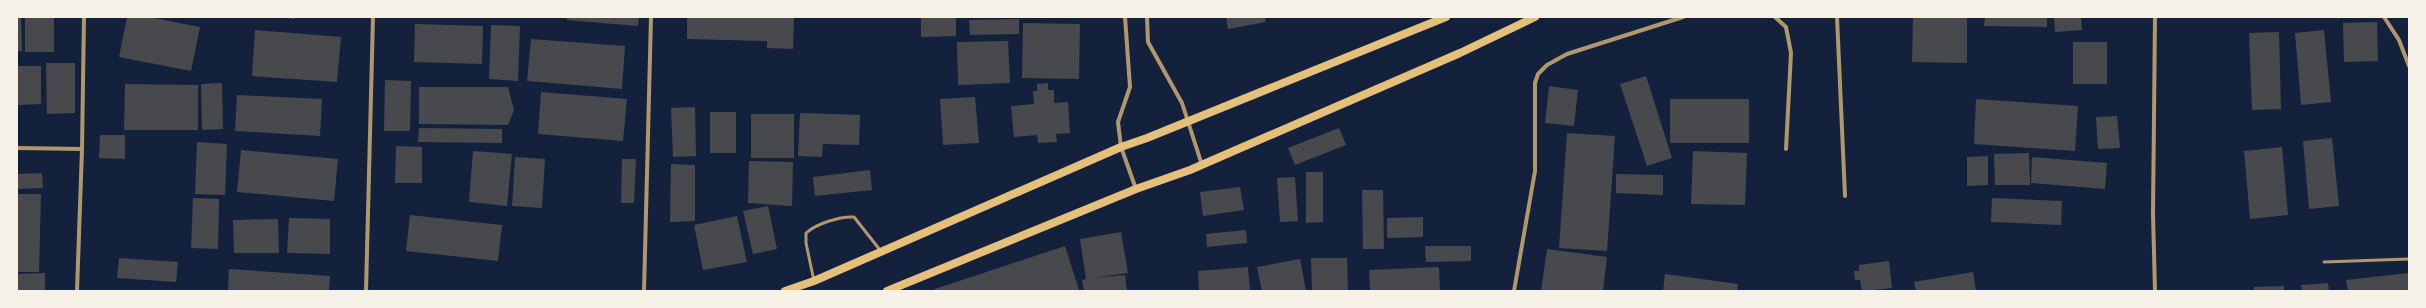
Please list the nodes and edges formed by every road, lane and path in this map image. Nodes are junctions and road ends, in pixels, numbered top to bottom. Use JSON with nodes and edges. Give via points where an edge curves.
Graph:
{"nodes":[{"id":1,"x":84,"y":17,"type":"edge"},
{"id":2,"x":372,"y":17,"type":"edge"},
{"id":3,"x":651,"y":17,"type":"edge"},
{"id":4,"x":1125,"y":17,"type":"edge"},
{"id":5,"x":1147,"y":17,"type":"edge"},
{"id":6,"x":1446,"y":17,"type":"edge"},
{"id":7,"x":1535,"y":17,"type":"edge"},
{"id":8,"x":1683,"y":17,"type":"edge"},
{"id":9,"x":1775,"y":17,"type":"edge"},
{"id":10,"x":1837,"y":17,"type":"edge"},
{"id":11,"x":2155,"y":17,"type":"edge"},
{"id":12,"x":2384,"y":17,"type":"edge"},
{"id":13,"x":2409,"y":66,"type":"edge"},
{"id":14,"x":1189,"y":120,"type":"junction"},
{"id":15,"x":1121,"y":147,"type":"junction"},
{"id":16,"x":17,"y":148,"type":"edge"},
{"id":17,"x":1786,"y":148,"type":"dead end"},
{"id":18,"x":82,"y":149,"type":"junction"},
{"id":19,"x":1202,"y":165,"type":"junction"},
{"id":20,"x":1136,"y":188,"type":"junction"},
{"id":21,"x":1845,"y":196,"type":"dead end"},
{"id":22,"x":881,"y":251,"type":"junction"},
{"id":23,"x":2409,"y":259,"type":"edge"},
{"id":24,"x":2324,"y":262,"type":"dead end"},
{"id":25,"x":814,"y":280,"type":"junction"},
{"id":26,"x":77,"y":291,"type":"edge"},
{"id":27,"x":366,"y":291,"type":"edge"},
{"id":28,"x":644,"y":291,"type":"edge"},
{"id":29,"x":785,"y":291,"type":"edge"},
{"id":30,"x":887,"y":291,"type":"edge"},
{"id":31,"x":1514,"y":291,"type":"edge"},
{"id":32,"x":2155,"y":291,"type":"edge"}],
"edges":[{"from":1,"to":18,"type":"street"},
{"from":2,"to":27,"type":"street"},
{"from":3,"to":28,"type":"street"},
{"from":4,"to":15,"type":"street","via":[[1130,87],[1118,122]]},
{"from":5,"to":14,"type":"street","via":[[1148,42]]},
{"from":6,"to":14,"type":"main road"},
{"from":7,"to":19,"type":"main road","via":[[1460,53]]},
{"from":8,"to":31,"type":"street","via":[[1567,54],[1547,64],[1538,74],[1535,84],[1535,171]]},
{"from":9,"to":17,"type":"street","via":[[1786,28],[1791,53]]},
{"from":10,"to":21,"type":"street"},
{"from":11,"to":32,"type":"street"},
{"from":12,"to":13,"type":"street","via":[[2399,40]]},
{"from":14,"to":15,"type":"main road"},
{"from":14,"to":19,"type":"street"},
{"from":15,"to":20,"type":"street"},
{"from":15,"to":22,"type":"main road"},
{"from":16,"to":18,"type":"street"},
{"from":18,"to":26,"type":"street"},
{"from":19,"to":20,"type":"main road"},
{"from":20,"to":30,"type":"main road"},
{"from":22,"to":25,"type":"main road"},
{"from":22,"to":25,"type":"lane","via":[[854,217],[847,216],[811,228],[806,233],[806,243]]},
{"from":23,"to":24,"type":"lane"},
{"from":25,"to":29,"type":"main road"}]}
